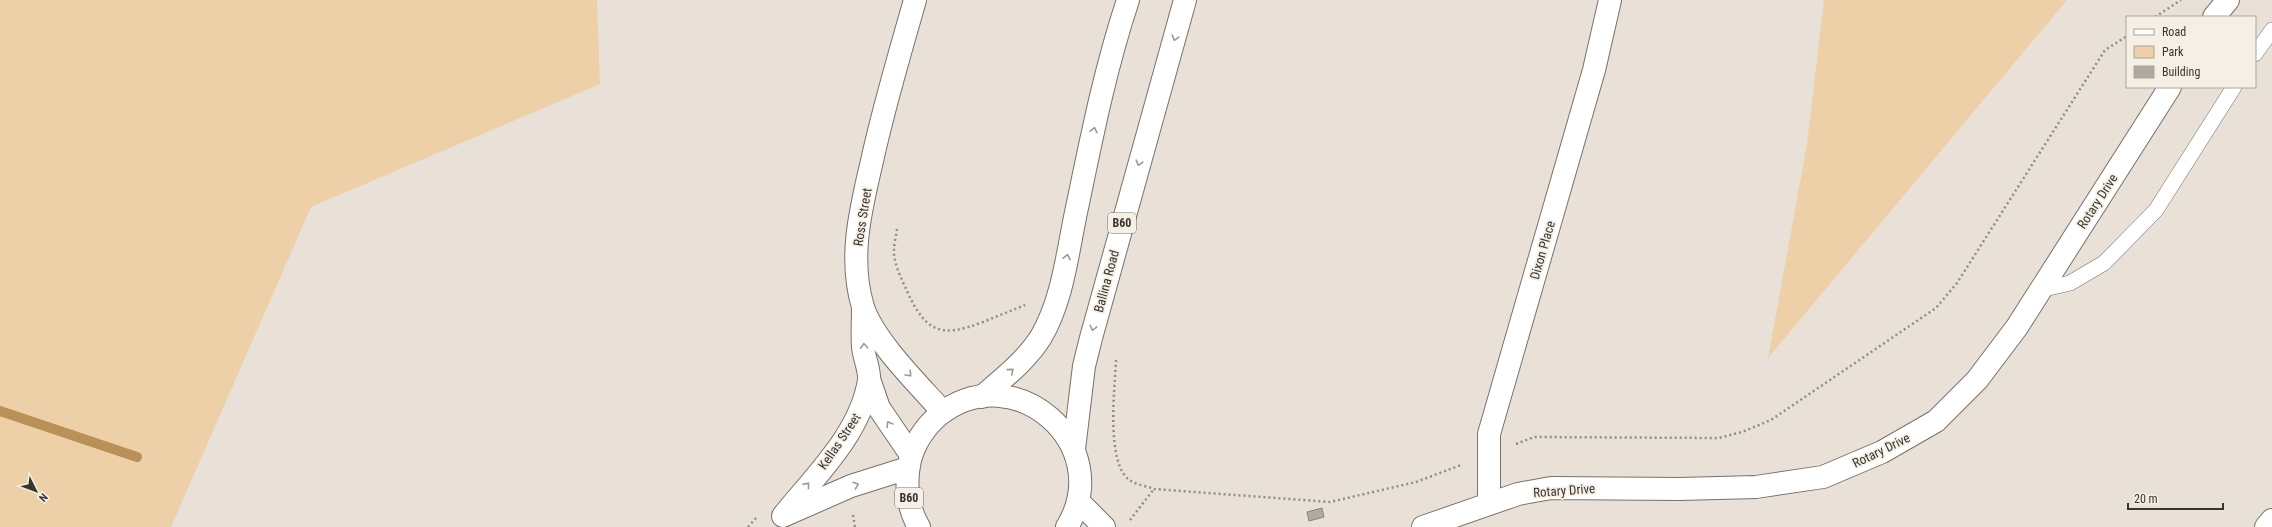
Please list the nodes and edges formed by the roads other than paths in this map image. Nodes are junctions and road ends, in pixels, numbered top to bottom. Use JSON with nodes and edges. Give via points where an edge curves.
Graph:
{"nodes":[{"id":1,"x":915,"y":0,"type":"edge"},
{"id":2,"x":1128,"y":0,"type":"edge"},
{"id":3,"x":1185,"y":0,"type":"edge"},
{"id":4,"x":1610,"y":0,"type":"edge"},
{"id":5,"x":2228,"y":0,"type":"edge"},
{"id":6,"x":2215,"y":16,"type":"edge"},
{"id":7,"x":2272,"y":30,"type":"edge"},
{"id":8,"x":2256,"y":53,"type":"edge"},
{"id":9,"x":2169,"y":88,"type":"edge"},
{"id":10,"x":2233,"y":88,"type":"edge"},
{"id":11,"x":2040,"y":290,"type":"junction"},
{"id":12,"x":863,"y":308,"type":"junction"},
{"id":13,"x":869,"y":379,"type":"junction"},
{"id":14,"x":982,"y":397,"type":"junction"},
{"id":15,"x":943,"y":412,"type":"junction"},
{"id":16,"x":1074,"y":449,"type":"junction"},
{"id":17,"x":910,"y":462,"type":"junction"},
{"id":18,"x":1078,"y":501,"type":"junction"},
{"id":19,"x":1490,"y":503,"type":"junction"},
{"id":20,"x":2272,"y":520,"type":"edge"},
{"id":21,"x":778,"y":521,"type":"edge"},
{"id":22,"x":919,"y":527,"type":"edge"},
{"id":23,"x":1067,"y":527,"type":"edge"},
{"id":24,"x":1104,"y":527,"type":"edge"},
{"id":25,"x":1423,"y":527,"type":"edge"},
{"id":26,"x":2266,"y":527,"type":"edge"}],
"edges":[{"from":1,"to":12,"type":"main road","name":"Ross Street","via":[[883,111],[859,215],[856,257]]},
{"from":14,"to":2,"type":"main road","number":"B60","one_way":true,"via":[[1018,365],[1041,337],[1050,317],[1066,260],[1114,43]]},
{"from":3,"to":16,"type":"main road","name":"Ballina Road","number":"B60","one_way":true,"via":[[1090,338]]},
{"from":4,"to":19,"type":"main road","name":"Dixon Place","via":[[1594,70],[1489,434]]},
{"from":5,"to":6,"type":"main road"},
{"from":7,"to":8,"type":"lane"},
{"from":9,"to":11,"type":"main road","name":"Rotary Drive"},
{"from":10,"to":11,"type":"lane","via":[[2156,210],[2104,263],[2070,283]]},
{"from":11,"to":19,"type":"main road","name":"Rotary Drive","via":[[2017,327],[1977,380],[1936,421],[1882,452],[1823,477],[1756,487],[1551,488],[1518,494]]},
{"from":13,"to":12,"type":"main road","name":"Kellas Street","one_way":true,"via":[[863,347]]},
{"from":12,"to":15,"type":"main road","name":"Ross Street","one_way":true,"via":[[896,359]]},
{"from":17,"to":13,"type":"main road","one_way":true,"via":[[879,408]]},
{"from":21,"to":13,"type":"main road","name":"Kellas Street","one_way":true,"via":[[834,453],[850,429],[861,407]]},
{"from":14,"to":15,"type":"main road","number":"B60","via":[[955,405]]},
{"from":14,"to":16,"type":"main road","number":"B60","via":[[1011,397],[1038,408],[1060,427]]},
{"from":15,"to":17,"type":"main road","number":"B60","via":[[924,431]]},
{"from":16,"to":18,"type":"main road","number":"B60","via":[[1080,475]]},
{"from":21,"to":17,"type":"main road","name":"Kellas Street","one_way":true,"via":[[851,486]]},
{"from":17,"to":22,"type":"main road","number":"B60","via":[[908,496]]},
{"from":18,"to":23,"type":"main road","number":"B60"},
{"from":18,"to":24,"type":"main road"},
{"from":19,"to":25,"type":"main road","name":"Rotary Drive"},
{"from":20,"to":26,"type":"main road"}]}
